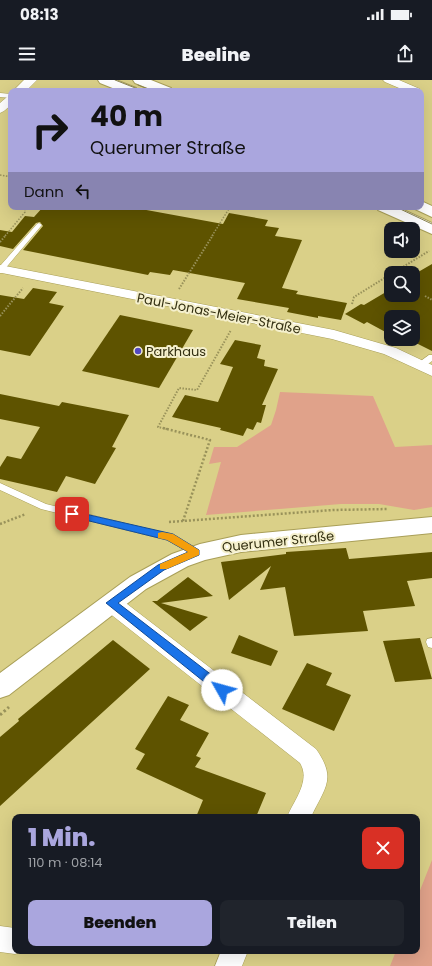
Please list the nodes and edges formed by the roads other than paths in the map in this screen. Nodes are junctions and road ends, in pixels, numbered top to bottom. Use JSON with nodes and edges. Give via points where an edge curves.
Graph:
{"nodes":[{"id":1,"x":31,"y":80,"type":"edge"},
{"id":2,"x":104,"y":80,"type":"edge"},
{"id":3,"x":140,"y":80,"type":"edge"},
{"id":4,"x":388,"y":80,"type":"edge"},
{"id":5,"x":22,"y":88,"type":"edge"},
{"id":6,"x":124,"y":88,"type":"edge"},
{"id":7,"x":159,"y":88,"type":"edge"},
{"id":8,"x":407,"y":88,"type":"edge"},
{"id":9,"x":8,"y":101,"type":"edge"},
{"id":10,"x":0,"y":110,"type":"edge"},
{"id":11,"x":390,"y":210,"type":"edge"},
{"id":12,"x":39,"y":225,"type":"dead end"},
{"id":13,"x":432,"y":230,"type":"edge"},
{"id":14,"x":1,"y":269,"type":"edge"},
{"id":15,"x":428,"y":364,"type":"edge"},
{"id":16,"x":0,"y":486,"type":"edge"},
{"id":17,"x":432,"y":525,"type":"edge"},
{"id":18,"x":196,"y":553,"type":"junction"},
{"id":19,"x":110,"y":603,"type":"junction"},
{"id":20,"x":6,"y":696,"type":"edge"},
{"id":21,"x":300,"y":814,"type":"edge"},
{"id":22,"x":0,"y":939,"type":"edge"},
{"id":23,"x":12,"y":941,"type":"edge"},
{"id":24,"x":234,"y":954,"type":"edge"},
{"id":25,"x":228,"y":966,"type":"edge"}],
"edges":[{"from":1,"to":5,"type":"street"},
{"from":2,"to":6,"type":"street"},
{"from":3,"to":7,"type":"street"},
{"from":4,"to":8,"type":"street"},
{"from":9,"to":10,"type":"street"},
{"from":11,"to":13,"type":"street"},
{"from":12,"to":14,"type":"lane"},
{"from":14,"to":15,"type":"street","name":"Paul-Jonas-Meier-Straße","via":[[364,342]]},
{"from":16,"to":18,"type":"lane","via":[[44,507],[170,537]]},
{"from":17,"to":18,"type":"street","name":"Querumer Straße","via":[[250,541]]},
{"from":18,"to":19,"type":"street","name":"Querumer Straße","via":[[161,568]]},
{"from":19,"to":20,"type":"street","name":"Querumer Straße"},
{"from":19,"to":21,"type":"street","via":[[308,756],[316,768],[316,782]]},
{"from":22,"to":23,"type":"street"},
{"from":24,"to":25,"type":"street"}]}
